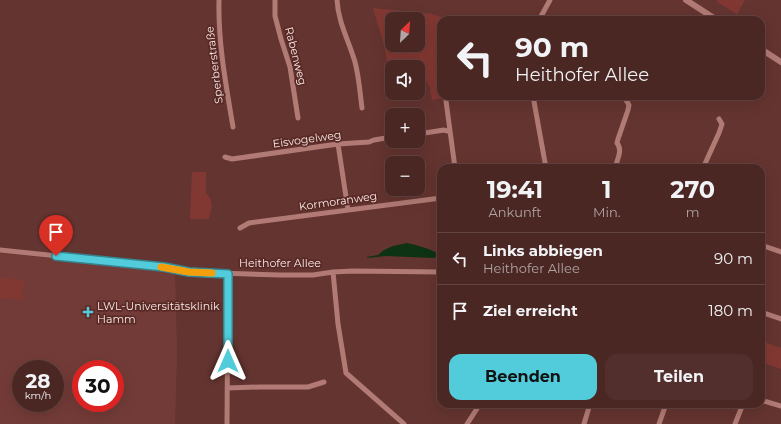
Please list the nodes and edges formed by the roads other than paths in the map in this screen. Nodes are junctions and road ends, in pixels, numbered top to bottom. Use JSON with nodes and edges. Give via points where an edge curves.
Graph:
{"nodes":[{"id":1,"x":219,"y":0,"type":"edge"},
{"id":2,"x":275,"y":0,"type":"edge"},
{"id":3,"x":337,"y":0,"type":"edge"},
{"id":4,"x":550,"y":0,"type":"edge"},
{"id":5,"x":686,"y":0,"type":"edge"},
{"id":6,"x":541,"y":16,"type":"edge"},
{"id":7,"x":711,"y":16,"type":"edge"},
{"id":8,"x":765,"y":52,"type":"edge"},
{"id":9,"x":781,"y":62,"type":"edge"},
{"id":10,"x":535,"y":100,"type":"edge"},
{"id":11,"x":626,"y":100,"type":"edge"},
{"id":12,"x":446,"y":101,"type":"dead end"},
{"id":13,"x":362,"y":108,"type":"dead end"},
{"id":14,"x":298,"y":118,"type":"dead end"},
{"id":15,"x":719,"y":119,"type":"dead end"},
{"id":16,"x":233,"y":127,"type":"dead end"},
{"id":17,"x":450,"y":132,"type":"junction"},
{"id":18,"x":425,"y":133,"type":"edge"},
{"id":19,"x":385,"y":138,"type":"edge"},
{"id":20,"x":338,"y":144,"type":"junction"},
{"id":21,"x":225,"y":157,"type":"dead end"},
{"id":22,"x":454,"y":164,"type":"edge"},
{"id":23,"x":545,"y":164,"type":"edge"},
{"id":24,"x":616,"y":164,"type":"edge"},
{"id":25,"x":704,"y":164,"type":"edge"},
{"id":26,"x":437,"y":199,"type":"edge"},
{"id":27,"x":348,"y":210,"type":"junction"},
{"id":28,"x":240,"y":228,"type":"dead end"},
{"id":29,"x":765,"y":246,"type":"edge"},
{"id":30,"x":0,"y":250,"type":"edge"},
{"id":31,"x":781,"y":252,"type":"edge"},
{"id":32,"x":333,"y":272,"type":"junction"},
{"id":33,"x":437,"y":272,"type":"edge"},
{"id":34,"x":228,"y":274,"type":"junction"},
{"id":35,"x":765,"y":313,"type":"edge"},
{"id":36,"x":781,"y":319,"type":"edge"},
{"id":37,"x":324,"y":382,"type":"dead end"},
{"id":38,"x":228,"y":388,"type":"junction"},
{"id":39,"x":765,"y":401,"type":"edge"},
{"id":40,"x":781,"y":406,"type":"edge"},
{"id":41,"x":477,"y":408,"type":"edge"},
{"id":42,"x":589,"y":408,"type":"edge"},
{"id":43,"x":665,"y":408,"type":"edge"},
{"id":44,"x":741,"y":408,"type":"edge"},
{"id":45,"x":227,"y":424,"type":"edge"},
{"id":46,"x":404,"y":424,"type":"edge"},
{"id":47,"x":467,"y":424,"type":"edge"},
{"id":48,"x":584,"y":424,"type":"edge"},
{"id":49,"x":659,"y":424,"type":"edge"},
{"id":50,"x":735,"y":424,"type":"edge"}],
"edges":[{"from":1,"to":16,"type":"street","name":"Sperberstraße","via":[[221,54]]},
{"from":2,"to":14,"type":"street","name":"Rabenweg","via":[[276,16],[290,67]]},
{"from":3,"to":13,"type":"street","via":[[340,21],[355,62]]},
{"from":4,"to":6,"type":"street"},
{"from":5,"to":7,"type":"street"},
{"from":8,"to":9,"type":"street"},
{"from":10,"to":23,"type":"street"},
{"from":11,"to":24,"type":"street","via":[[629,105],[617,143],[620,150]]},
{"from":12,"to":17,"type":"street"},
{"from":15,"to":25,"type":"street","via":[[722,124]]},
{"from":17,"to":18,"type":"street","via":[[444,130]]},
{"from":17,"to":22,"type":"street"},
{"from":19,"to":20,"type":"street","name":"Eisvogelweg"},
{"from":20,"to":21,"type":"street","name":"Eisvogelweg","via":[[232,159]]},
{"from":20,"to":27,"type":"street"},
{"from":26,"to":27,"type":"street","name":"Kormoranweg"},
{"from":27,"to":28,"type":"street","name":"Kormoranweg","via":[[249,223]]},
{"from":29,"to":31,"type":"street"},
{"from":30,"to":34,"type":"street","name":"Heithofer Allee","via":[[164,267],[189,272]]},
{"from":32,"to":33,"type":"street","name":"Heithofer Allee"},
{"from":32,"to":34,"type":"street","name":"Heithofer Allee","via":[[306,275]]},
{"from":32,"to":46,"type":"street","via":[[346,374]]},
{"from":34,"to":38,"type":"street"},
{"from":35,"to":36,"type":"street"},
{"from":37,"to":38,"type":"street","via":[[308,387]]},
{"from":38,"to":45,"type":"street"},
{"from":39,"to":40,"type":"street"},
{"from":41,"to":47,"type":"street"},
{"from":42,"to":48,"type":"street"},
{"from":43,"to":49,"type":"street"},
{"from":44,"to":50,"type":"street"}]}
